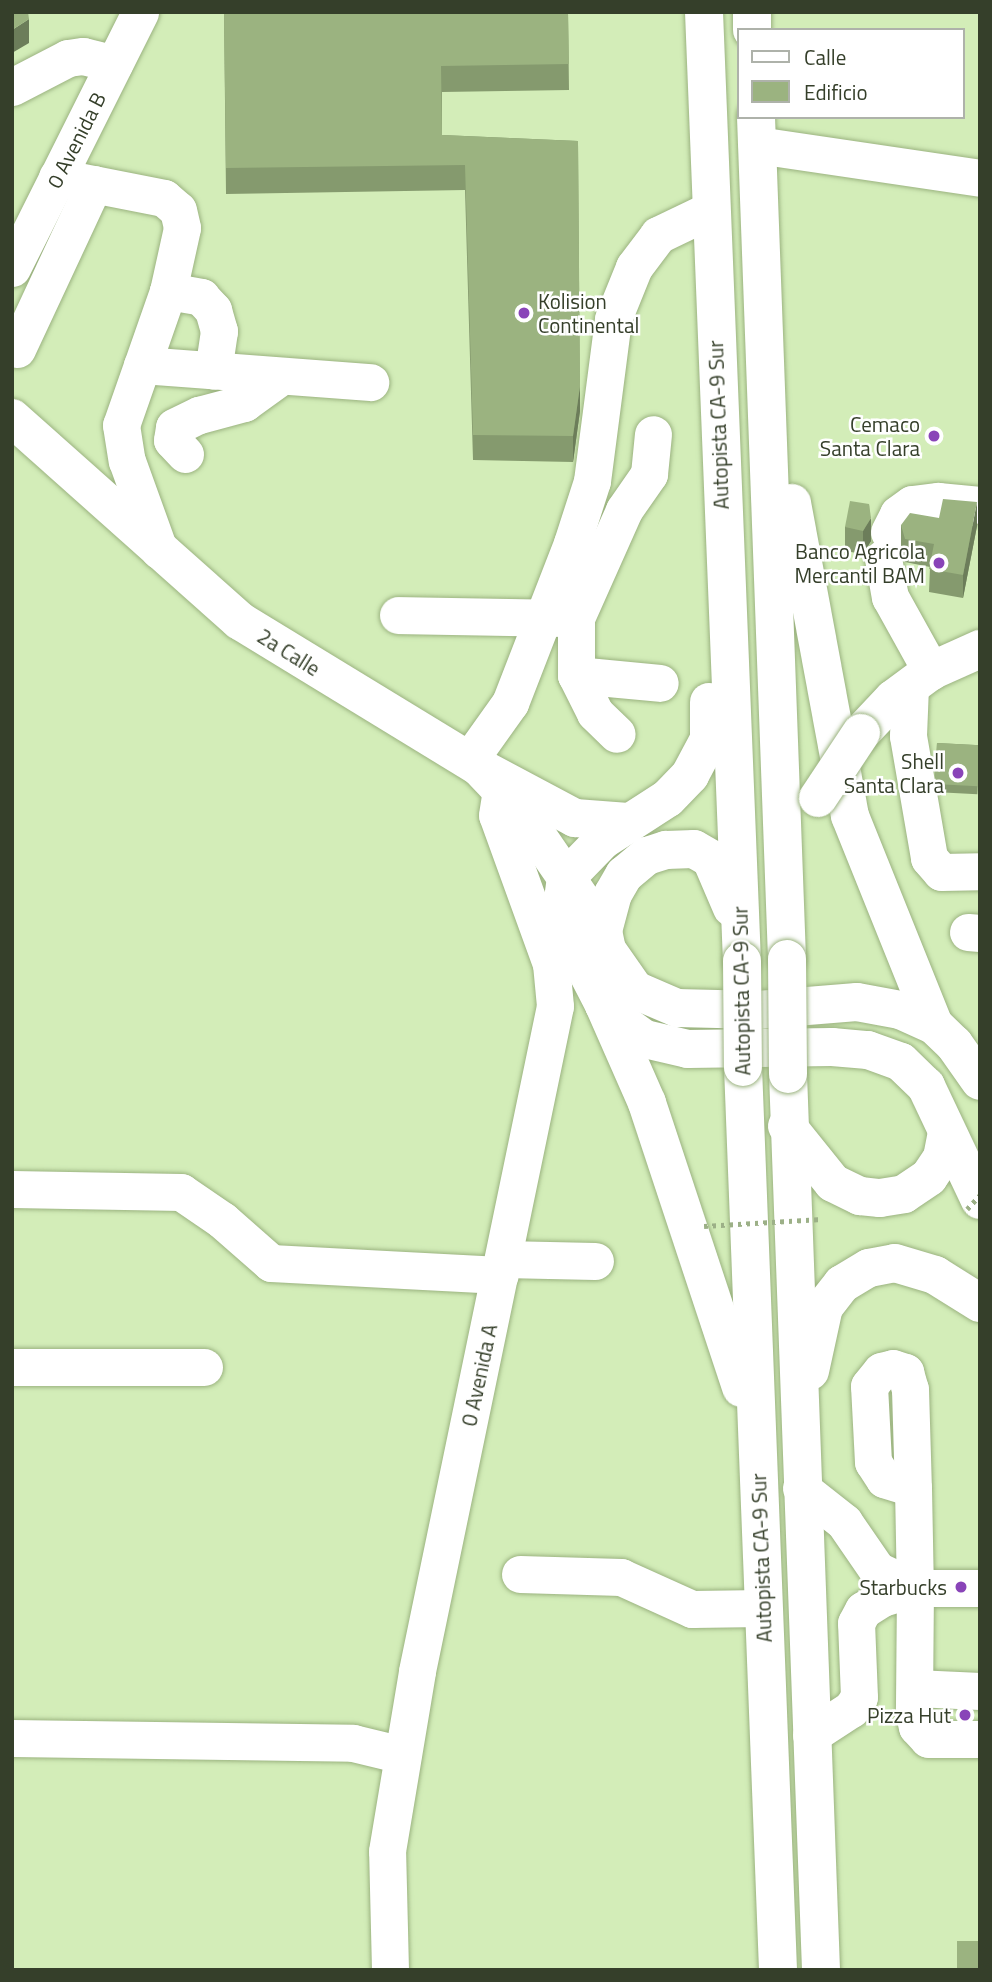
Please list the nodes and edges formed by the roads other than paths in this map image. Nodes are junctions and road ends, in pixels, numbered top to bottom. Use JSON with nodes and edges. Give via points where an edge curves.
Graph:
{"nodes":[{"id":1,"x":140,"y":12,"type":"edge"},
{"id":2,"x":704,"y":12,"type":"edge"},
{"id":3,"x":114,"y":64,"type":"junction"},
{"id":4,"x":12,"y":88,"type":"edge"},
{"id":5,"x":756,"y":131,"type":"edge"},
{"id":6,"x":57,"y":177,"type":"junction"},
{"id":7,"x":980,"y":178,"type":"edge"},
{"id":8,"x":94,"y":184,"type":"junction"},
{"id":9,"x":710,"y":210,"type":"junction"},
{"id":10,"x":12,"y":268,"type":"edge"},
{"id":11,"x":168,"y":291,"type":"junction"},
{"id":12,"x":764,"y":344,"type":"junction"},
{"id":13,"x":14,"y":351,"type":"edge"},
{"id":14,"x":142,"y":365,"type":"junction"},
{"id":15,"x":213,"y":371,"type":"junction"},
{"id":16,"x":280,"y":377,"type":"junction"},
{"id":17,"x":370,"y":382,"type":"dead end"},
{"id":18,"x":12,"y":418,"type":"edge"},
{"id":19,"x":653,"y":434,"type":"dead end"},
{"id":20,"x":185,"y":454,"type":"dead end"},
{"id":21,"x":980,"y":505,"type":"edge"},
{"id":22,"x":159,"y":550,"type":"junction"},
{"id":23,"x":723,"y":559,"type":"junction"},
{"id":24,"x":398,"y":615,"type":"dead end"},
{"id":25,"x":559,"y":618,"type":"junction"},
{"id":26,"x":980,"y":649,"type":"edge"},
{"id":27,"x":576,"y":675,"type":"junction"},
{"id":28,"x":921,"y":678,"type":"junction"},
{"id":29,"x":660,"y":683,"type":"dead end"},
{"id":30,"x":617,"y":734,"type":"dead end"},
{"id":31,"x":483,"y":772,"type":"junction"},
{"id":32,"x":628,"y":822,"type":"junction"},
{"id":33,"x":980,"y":871,"type":"edge"},
{"id":34,"x":566,"y":878,"type":"junction"},
{"id":35,"x":788,"y":898,"type":"junction"},
{"id":36,"x":603,"y":931,"type":"junction"},
{"id":37,"x":742,"y":949,"type":"junction"},
{"id":38,"x":604,"y":1005,"type":"junction"},
{"id":39,"x":934,"y":1026,"type":"junction"},
{"id":40,"x":980,"y":1081,"type":"edge"},
{"id":41,"x":787,"y":1126,"type":"junction"},
{"id":42,"x":947,"y":1133,"type":"junction"},
{"id":43,"x":12,"y":1189,"type":"edge"},
{"id":44,"x":975,"y":1201,"type":"edge"},
{"id":45,"x":595,"y":1261,"type":"dead end"},
{"id":46,"x":502,"y":1267,"type":"junction"},
{"id":47,"x":980,"y":1303,"type":"edge"},
{"id":48,"x":12,"y":1367,"type":"edge"},
{"id":49,"x":204,"y":1367,"type":"dead end"},
{"id":50,"x":798,"y":1428,"type":"junction"},
{"id":51,"x":756,"y":1432,"type":"junction"},
{"id":52,"x":801,"y":1488,"type":"junction"},
{"id":53,"x":913,"y":1488,"type":"dead end"},
{"id":54,"x":520,"y":1574,"type":"dead end"},
{"id":55,"x":915,"y":1588,"type":"junction"},
{"id":56,"x":980,"y":1588,"type":"edge"},
{"id":57,"x":763,"y":1608,"type":"junction"},
{"id":58,"x":915,"y":1688,"type":"junction"},
{"id":59,"x":980,"y":1691,"type":"edge"},
{"id":60,"x":811,"y":1735,"type":"junction"},
{"id":61,"x":12,"y":1738,"type":"edge"},
{"id":62,"x":980,"y":1739,"type":"edge"},
{"id":63,"x":403,"y":1755,"type":"junction"},
{"id":64,"x":390,"y":1970,"type":"edge"},
{"id":65,"x":778,"y":1970,"type":"edge"},
{"id":66,"x":821,"y":1970,"type":"edge"}],
"edges":[{"from":1,"to":3,"type":"street","name":"0 Avenida B"},
{"from":2,"to":9,"type":"main road","name":"Autopista CA-9 Sur"},
{"from":3,"to":4,"type":"street","via":[[83,56],[68,58]]},
{"from":3,"to":6,"type":"street","name":"0 Avenida B"},
{"from":5,"to":7,"type":"street"},
{"from":5,"to":12,"type":"main road","name":"Autopista CA-9 Sur"},
{"from":6,"to":8,"type":"street"},
{"from":6,"to":10,"type":"street","name":"0 Avenida B"},
{"from":8,"to":11,"type":"street","via":[[164,198],[178,210],[182,228]]},
{"from":8,"to":13,"type":"street"},
{"from":9,"to":23,"type":"main road","name":"Autopista CA-9 Sur"},
{"from":9,"to":25,"type":"street","via":[[659,236],[634,267],[613,319],[592,481]]},
{"from":11,"to":14,"type":"street"},
{"from":11,"to":15,"type":"street","via":[[201,297],[213,310],[219,331]]},
{"from":12,"to":35,"type":"main road","name":"Autopista CA-9 Sur"},
{"from":12,"to":39,"type":"main road","via":[[850,816]]},
{"from":14,"to":15,"type":"street"},
{"from":14,"to":22,"type":"street","via":[[121,425],[127,461]]},
{"from":15,"to":16,"type":"street"},
{"from":16,"to":17,"type":"street"},
{"from":16,"to":20,"type":"street","via":[[244,403],[174,427],[172,440]]},
{"from":18,"to":22,"type":"main road","name":"2a Calle"},
{"from":19,"to":25,"type":"street","via":[[649,474]]},
{"from":21,"to":28,"type":"street","via":[[912,504],[898,514],[886,545],[895,608]]},
{"from":22,"to":31,"type":"main road","name":"2a Calle","via":[[240,621]]},
{"from":23,"to":32,"type":"main road","via":[[705,630],[711,728],[705,754],[668,798]]},
{"from":23,"to":37,"type":"main road","name":"Autopista CA-9 Sur"},
{"from":24,"to":25,"type":"street"},
{"from":25,"to":27,"type":"street"},
{"from":25,"to":31,"type":"street","via":[[510,703]]},
{"from":26,"to":28,"type":"main road"},
{"from":27,"to":29,"type":"street"},
{"from":27,"to":30,"type":"street","via":[[595,713]]},
{"from":28,"to":33,"type":"street","via":[[908,736],[929,858],[941,872]]},
{"from":28,"to":35,"type":"main road","bridge":true,"via":[[861,733],[818,798],[798,846]]},
{"from":31,"to":32,"type":"main road","via":[[575,818]]},
{"from":31,"to":34,"type":"main road","name":"2a Calle"},
{"from":31,"to":46,"type":"street","name":"0 Avenida A","via":[[551,964],[556,995]]},
{"from":32,"to":34,"type":"main road"},
{"from":34,"to":36,"type":"main road","name":"2a Calle"},
{"from":34,"to":38,"type":"main road","via":[[562,908],[566,931]]},
{"from":35,"to":41,"type":"main road","name":"Autopista CA-9 Sur","bridge":true},
{"from":36,"to":37,"type":"main road","via":[[610,901],[624,875],[647,856],[694,849],[711,859],[723,878]]},
{"from":36,"to":39,"type":"main road","name":"2a Calle","via":[[618,970],[635,990],[677,1008],[758,1010],[857,1002],[900,1010]]},
{"from":37,"to":51,"type":"main road","name":"Autopista CA-9 Sur","bridge":true},
{"from":38,"to":42,"type":"main road","via":[[645,1039],[676,1046],[832,1047],[868,1051],[901,1062],[926,1086]]},
{"from":38,"to":51,"type":"main road","via":[[648,1103]]},
{"from":39,"to":40,"type":"main road","via":[[954,1044]]},
{"from":41,"to":42,"type":"main road","via":[[833,1182],[860,1196],[880,1198],[904,1194],[929,1177],[942,1158]]},
{"from":41,"to":50,"type":"main road","name":"Autopista CA-9 Sur"},
{"from":42,"to":44,"type":"main road"},
{"from":43,"to":46,"type":"street","via":[[181,1192],[271,1263]]},
{"from":45,"to":46,"type":"street"},
{"from":46,"to":63,"type":"street","name":"0 Avenida A"},
{"from":47,"to":50,"type":"main road","via":[[935,1275],[895,1263],[869,1268],[842,1284],[824,1307]]},
{"from":48,"to":49,"type":"street"},
{"from":50,"to":52,"type":"main road","name":"Autopista CA-9 Sur"},
{"from":51,"to":57,"type":"main road","name":"Autopista CA-9 Sur"},
{"from":52,"to":55,"type":"street","via":[[844,1522],[877,1570]]},
{"from":52,"to":60,"type":"main road","name":"Autopista CA-9 Sur"},
{"from":53,"to":55,"type":"street"},
{"from":54,"to":57,"type":"street","via":[[621,1577],[692,1609]]},
{"from":55,"to":56,"type":"street"},
{"from":55,"to":58,"type":"street"},
{"from":55,"to":60,"type":"street","via":[[882,1598],[863,1610],[856,1623],[859,1697],[851,1709]]},
{"from":57,"to":65,"type":"main road","name":"Autopista CA-9 Sur"},
{"from":58,"to":59,"type":"street"},
{"from":58,"to":62,"type":"street","via":[[917,1727],[928,1739]]},
{"from":60,"to":66,"type":"main road","name":"Autopista CA-9 Sur"},
{"from":61,"to":63,"type":"street","via":[[353,1743]]},
{"from":63,"to":64,"type":"street","name":"0 Avenida A","via":[[387,1851]]}]}
